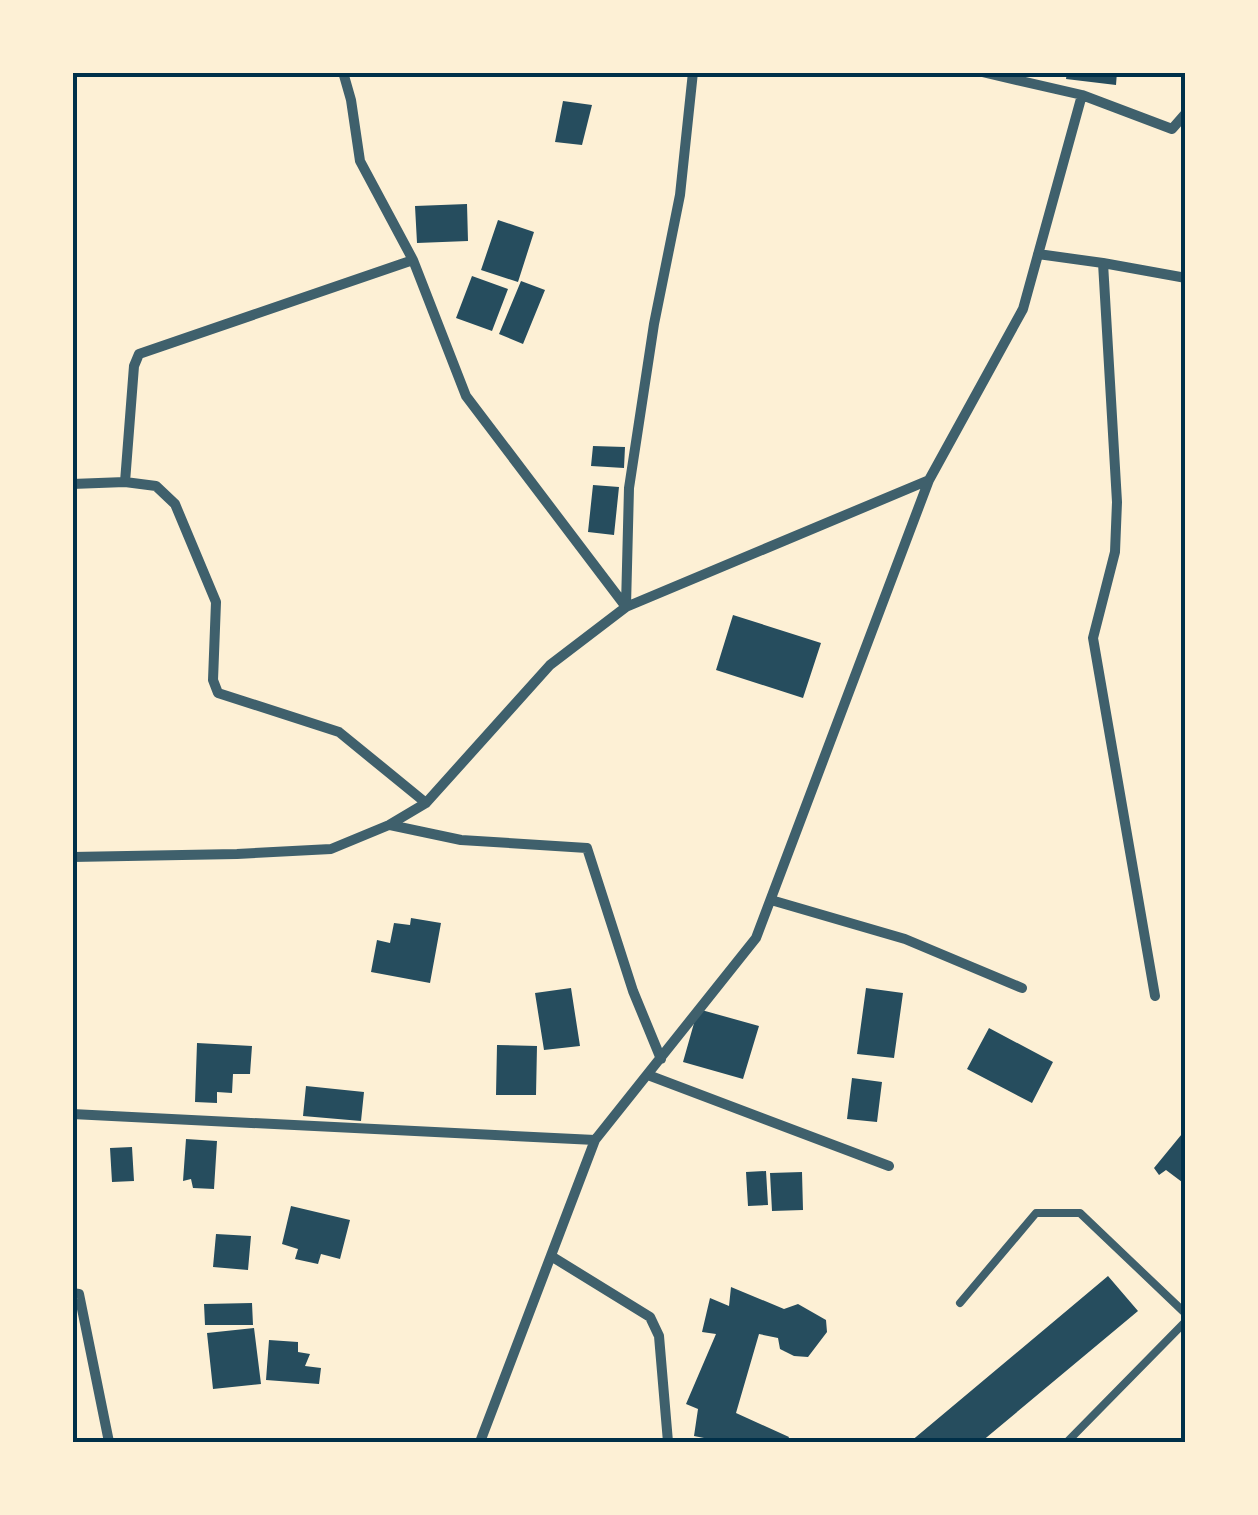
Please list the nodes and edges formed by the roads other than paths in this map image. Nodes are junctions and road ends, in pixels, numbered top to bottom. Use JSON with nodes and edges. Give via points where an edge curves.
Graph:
{"nodes":[{"id":1,"x":344,"y":72,"type":"edge"},
{"id":2,"x":694,"y":72,"type":"edge"},
{"id":3,"x":982,"y":72,"type":"edge"},
{"id":4,"x":1082,"y":95,"type":"junction"},
{"id":5,"x":1186,"y":113,"type":"edge"},
{"id":6,"x":1038,"y":254,"type":"junction"},
{"id":7,"x":413,"y":260,"type":"junction"},
{"id":8,"x":1103,"y":263,"type":"junction"},
{"id":9,"x":1186,"y":278,"type":"edge"},
{"id":10,"x":930,"y":480,"type":"junction"},
{"id":11,"x":124,"y":482,"type":"junction"},
{"id":12,"x":72,"y":484,"type":"edge"},
{"id":13,"x":626,"y":608,"type":"junction"},
{"id":14,"x":426,"y":802,"type":"junction"},
{"id":15,"x":390,"y":825,"type":"junction"},
{"id":16,"x":72,"y":856,"type":"edge"},
{"id":17,"x":771,"y":900,"type":"junction"},
{"id":18,"x":1022,"y":988,"type":"dead end"},
{"id":19,"x":1156,"y":996,"type":"dead end"},
{"id":20,"x":660,"y":1059,"type":"junction"},
{"id":21,"x":648,"y":1074,"type":"junction"},
{"id":22,"x":72,"y":1114,"type":"edge"},
{"id":23,"x":595,"y":1140,"type":"junction"},
{"id":24,"x":889,"y":1166,"type":"dead end"},
{"id":25,"x":551,"y":1256,"type":"junction"},
{"id":26,"x":72,"y":1293,"type":"edge"},
{"id":27,"x":960,"y":1303,"type":"dead end"},
{"id":28,"x":1186,"y":1318,"type":"edge"},
{"id":29,"x":109,"y":1442,"type":"edge"},
{"id":30,"x":480,"y":1442,"type":"edge"},
{"id":31,"x":668,"y":1442,"type":"edge"},
{"id":32,"x":1067,"y":1442,"type":"edge"}],
"edges":[{"from":1,"to":7,"type":"street","via":[[360,161]]},
{"from":2,"to":13,"type":"street","via":[[680,195],[629,488]]},
{"from":3,"to":4,"type":"street"},
{"from":4,"to":5,"type":"street","via":[[1172,128]]},
{"from":4,"to":6,"type":"street"},
{"from":6,"to":8,"type":"street"},
{"from":6,"to":10,"type":"street","via":[[1023,309]]},
{"from":7,"to":11,"type":"street","via":[[138,354]]},
{"from":7,"to":13,"type":"street","via":[[466,396]]},
{"from":8,"to":9,"type":"street"},
{"from":8,"to":19,"type":"street","via":[[1117,502],[1115,552],[1093,638]]},
{"from":10,"to":13,"type":"street"},
{"from":10,"to":17,"type":"street"},
{"from":11,"to":12,"type":"street"},
{"from":11,"to":14,"type":"street","via":[[156,486],[176,504],[216,602],[218,693],[339,732]]},
{"from":13,"to":14,"type":"street","via":[[550,665]]},
{"from":14,"to":15,"type":"street"},
{"from":15,"to":16,"type":"street","via":[[331,849]]},
{"from":15,"to":20,"type":"street","via":[[460,840],[586,848]]},
{"from":17,"to":18,"type":"street","via":[[905,938]]},
{"from":17,"to":20,"type":"street","via":[[756,938]]},
{"from":20,"to":21,"type":"street"},
{"from":21,"to":23,"type":"street"},
{"from":21,"to":24,"type":"street"},
{"from":22,"to":23,"type":"street"},
{"from":23,"to":25,"type":"street"},
{"from":25,"to":30,"type":"street"},
{"from":25,"to":31,"type":"street","via":[[650,1317],[659,1336]]},
{"from":26,"to":29,"type":"street","via":[[79,1294]]},
{"from":27,"to":28,"type":"lane","via":[[1036,1213],[1080,1214]]},
{"from":28,"to":32,"type":"lane"}]}
